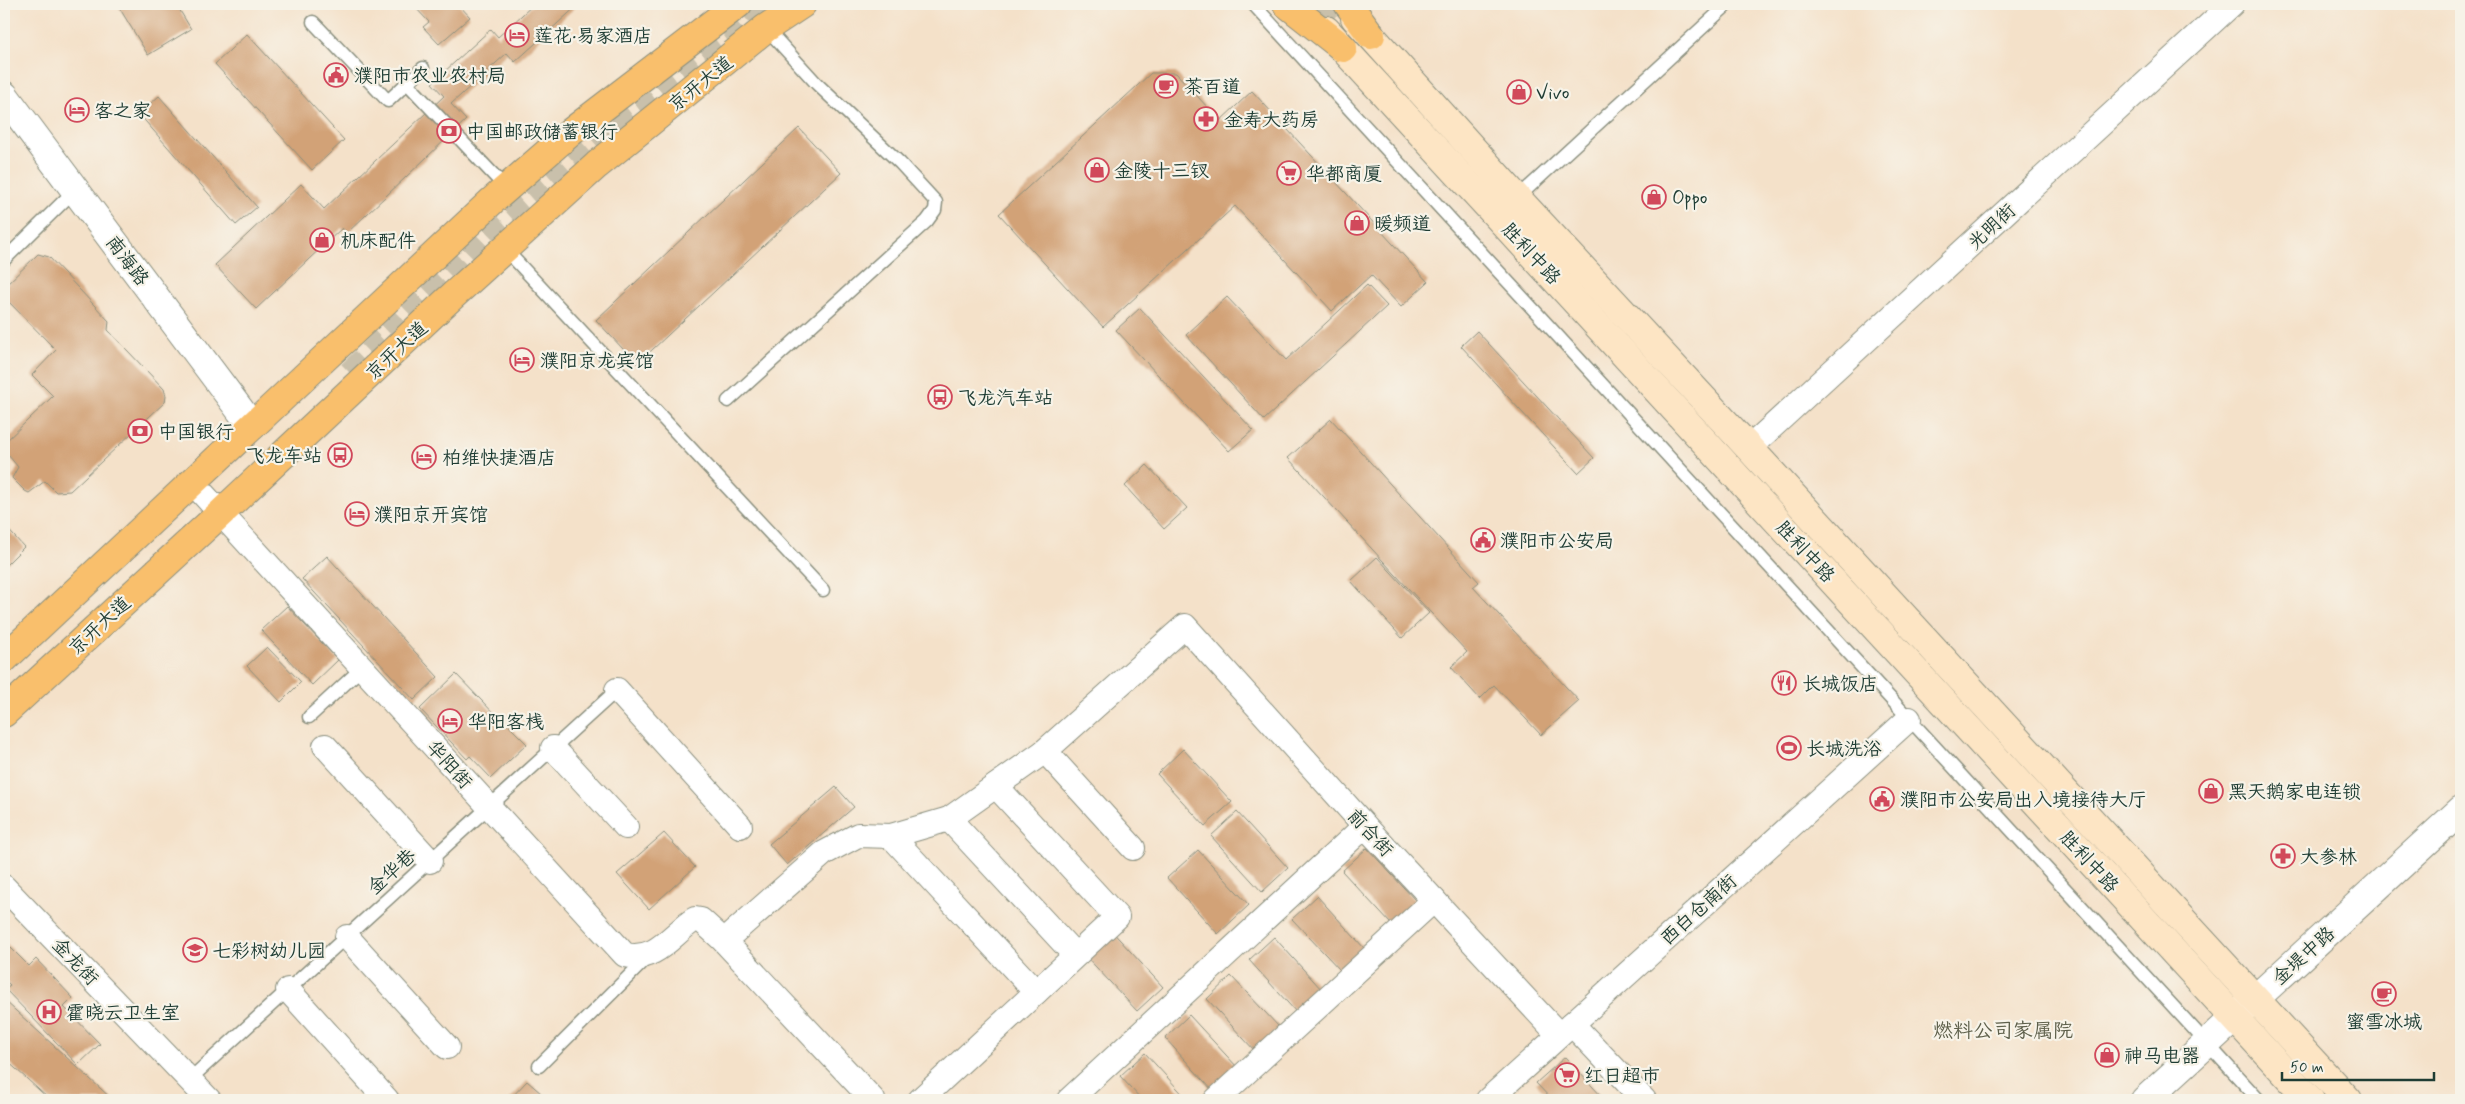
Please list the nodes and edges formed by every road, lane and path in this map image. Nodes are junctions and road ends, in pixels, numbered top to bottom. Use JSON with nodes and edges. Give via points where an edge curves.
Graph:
{"nodes":[{"id":1,"x":738,"y":4,"type":"edge"},
{"id":2,"x":802,"y":4,"type":"edge"},
{"id":3,"x":1253,"y":4,"type":"edge"},
{"id":4,"x":1287,"y":4,"type":"edge"},
{"id":5,"x":1301,"y":4,"type":"edge"},
{"id":6,"x":1342,"y":4,"type":"tunnel mouth"},
{"id":7,"x":1348,"y":4,"type":"tunnel mouth"},
{"id":8,"x":1728,"y":4,"type":"edge"},
{"id":9,"x":2232,"y":4,"type":"edge"},
{"id":10,"x":314,"y":22,"type":"dead end"},
{"id":11,"x":766,"y":28,"type":"junction"},
{"id":12,"x":1371,"y":35,"type":"junction"},
{"id":13,"x":1343,"y":48,"type":"junction"},
{"id":14,"x":423,"y":68,"type":"dead end"},
{"id":15,"x":407,"y":83,"type":"junction"},
{"id":16,"x":4,"y":95,"type":"edge"},
{"id":17,"x":507,"y":189,"type":"junction"},
{"id":18,"x":75,"y":190,"type":"junction"},
{"id":19,"x":1516,"y":198,"type":"junction"},
{"id":20,"x":505,"y":249,"type":"junction"},
{"id":21,"x":4,"y":260,"type":"edge"},
{"id":22,"x":728,"y":401,"type":"dead end"},
{"id":23,"x":252,"y":426,"type":"junction"},
{"id":24,"x":1749,"y":448,"type":"junction"},
{"id":25,"x":193,"y":483,"type":"junction"},
{"id":26,"x":221,"y":514,"type":"junction"},
{"id":27,"x":823,"y":590,"type":"dead end"},
{"id":28,"x":4,"y":659,"type":"edge"},
{"id":29,"x":362,"y":668,"type":"junction"},
{"id":30,"x":617,"y":690,"type":"joint"},
{"id":31,"x":4,"y":713,"type":"edge"},
{"id":32,"x":309,"y":718,"type":"dead end"},
{"id":33,"x":1909,"y":718,"type":"junction"},
{"id":34,"x":325,"y":746,"type":"dead end"},
{"id":35,"x":553,"y":748,"type":"junction"},
{"id":36,"x":1045,"y":751,"type":"junction"},
{"id":37,"x":996,"y":786,"type":"junction"},
{"id":38,"x":489,"y":807,"type":"junction"},
{"id":39,"x":2461,"y":810,"type":"edge"},
{"id":40,"x":949,"y":819,"type":"junction"},
{"id":41,"x":740,"y":826,"type":"dead end"},
{"id":42,"x":1366,"y":826,"type":"junction"},
{"id":43,"x":626,"y":827,"type":"dead end"},
{"id":44,"x":891,"y":836,"type":"junction"},
{"id":45,"x":1133,"y":848,"type":"dead end"},
{"id":46,"x":430,"y":861,"type":"junction"},
{"id":47,"x":4,"y":887,"type":"edge"},
{"id":48,"x":1434,"y":900,"type":"junction"},
{"id":49,"x":347,"y":937,"type":"junction"},
{"id":50,"x":724,"y":941,"type":"junction"},
{"id":51,"x":651,"y":954,"type":"junction"},
{"id":52,"x":1075,"y":955,"type":"junction"},
{"id":53,"x":288,"y":990,"type":"junction"},
{"id":54,"x":1036,"y":992,"type":"junction"},
{"id":55,"x":2255,"y":999,"type":"junction"},
{"id":56,"x":2235,"y":1018,"type":"junction"},
{"id":57,"x":1565,"y":1030,"type":"junction"},
{"id":58,"x":2207,"y":1043,"type":"junction"},
{"id":59,"x":447,"y":1047,"type":"dead end"},
{"id":60,"x":539,"y":1066,"type":"dead end"},
{"id":61,"x":190,"y":1080,"type":"junction"},
{"id":62,"x":209,"y":1100,"type":"edge"},
{"id":63,"x":387,"y":1100,"type":"edge"},
{"id":64,"x":873,"y":1100,"type":"edge"},
{"id":65,"x":920,"y":1100,"type":"edge"},
{"id":66,"x":1069,"y":1100,"type":"edge"},
{"id":67,"x":1216,"y":1100,"type":"edge"},
{"id":68,"x":1488,"y":1100,"type":"edge"},
{"id":69,"x":1644,"y":1100,"type":"edge"},
{"id":70,"x":2145,"y":1100,"type":"edge"},
{"id":71,"x":2259,"y":1100,"type":"edge"},
{"id":72,"x":2310,"y":1100,"type":"edge"},
{"id":73,"x":2348,"y":1100,"type":"edge"}],
"edges":[{"from":1,"to":17,"type":"main road","name":"京开大道","via":[[571,132]]},
{"from":2,"to":11,"type":"main road","name":"京开大道"},
{"from":3,"to":33,"type":"lane"},
{"from":4,"to":13,"type":"main road"},
{"from":5,"to":13,"type":"main road","name":"胜利中路"},
{"from":6,"to":12,"type":"main road","name":"胜利中路"},
{"from":7,"to":12,"type":"main road"},
{"from":8,"to":19,"type":"lane"},
{"from":9,"to":24,"type":"street","name":"光明街"},
{"from":10,"to":15,"type":"lane","via":[[388,101]]},
{"from":11,"to":20,"type":"main road","name":"京开大道","via":[[597,165]]},
{"from":11,"to":22,"type":"lane","via":[[817,84],[936,202],[935,210],[927,221]]},
{"from":12,"to":19,"type":"main road","name":"胜利中路"},
{"from":13,"to":56,"type":"main road","name":"胜利中路"},
{"from":14,"to":15,"type":"lane"},
{"from":15,"to":17,"type":"lane"},
{"from":16,"to":18,"type":"street","name":"南海路"},
{"from":17,"to":23,"type":"main road","name":"京开大道"},
{"from":18,"to":21,"type":"lane"},
{"from":18,"to":23,"type":"street","name":"南海路"},
{"from":19,"to":24,"type":"main road","name":"胜利中路"},
{"from":20,"to":26,"type":"main road","name":"京开大道"},
{"from":20,"to":27,"type":"lane"},
{"from":23,"to":25,"type":"main road","name":"京开大道"},
{"from":24,"to":55,"type":"main road","name":"胜利中路"},
{"from":25,"to":26,"type":"street","name":"华阳街"},
{"from":25,"to":28,"type":"main road","name":"京开大道"},
{"from":26,"to":29,"type":"street","name":"华阳街"},
{"from":26,"to":31,"type":"main road","name":"京开大道"},
{"from":29,"to":32,"type":"lane"},
{"from":29,"to":38,"type":"street","name":"华阳街"},
{"from":30,"to":35,"type":"lane","name":"金华巷"},
{"from":30,"to":41,"type":"street"},
{"from":33,"to":57,"type":"street","name":"西白仓南街"},
{"from":33,"to":58,"type":"lane"},
{"from":34,"to":46,"type":"street"},
{"from":35,"to":38,"type":"lane","name":"金华巷"},
{"from":35,"to":43,"type":"street"},
{"from":36,"to":37,"type":"street"},
{"from":36,"to":42,"type":"street","name":"前合街","via":[[1185,626]]},
{"from":36,"to":45,"type":"street"},
{"from":37,"to":40,"type":"street"},
{"from":37,"to":52,"type":"street","via":[[1117,918]]},
{"from":38,"to":46,"type":"lane","name":"金华巷"},
{"from":38,"to":51,"type":"street","name":"华阳街","via":[[625,955],[637,958]]},
{"from":39,"to":55,"type":"street","name":"金堤中路"},
{"from":40,"to":44,"type":"street"},
{"from":40,"to":52,"type":"street"},
{"from":42,"to":48,"type":"street","name":"前合街"},
{"from":42,"to":66,"type":"street"},
{"from":44,"to":50,"type":"street","via":[[858,835],[824,853]]},
{"from":44,"to":54,"type":"street"},
{"from":46,"to":49,"type":"lane","name":"金华巷"},
{"from":47,"to":61,"type":"street","name":"金龙街"},
{"from":48,"to":57,"type":"street","name":"前合街"},
{"from":48,"to":67,"type":"street"},
{"from":49,"to":53,"type":"lane","name":"金华巷"},
{"from":49,"to":59,"type":"street"},
{"from":50,"to":51,"type":"street","via":[[701,920],[695,919]]},
{"from":50,"to":64,"type":"street"},
{"from":51,"to":60,"type":"lane"},
{"from":52,"to":54,"type":"street"},
{"from":53,"to":61,"type":"lane","name":"金华巷"},
{"from":53,"to":63,"type":"street"},
{"from":54,"to":65,"type":"street"},
{"from":55,"to":56,"type":"street","name":"金堤中路"},
{"from":55,"to":73,"type":"main road","name":"胜利中路"},
{"from":56,"to":58,"type":"street","name":"金堤中路"},
{"from":56,"to":72,"type":"main road","name":"胜利中路"},
{"from":57,"to":68,"type":"street","name":"西白仓南街"},
{"from":57,"to":69,"type":"street","name":"前合街"},
{"from":58,"to":70,"type":"street","name":"金堤中路"},
{"from":58,"to":71,"type":"lane"},
{"from":61,"to":62,"type":"street","name":"金龙街"}]}
